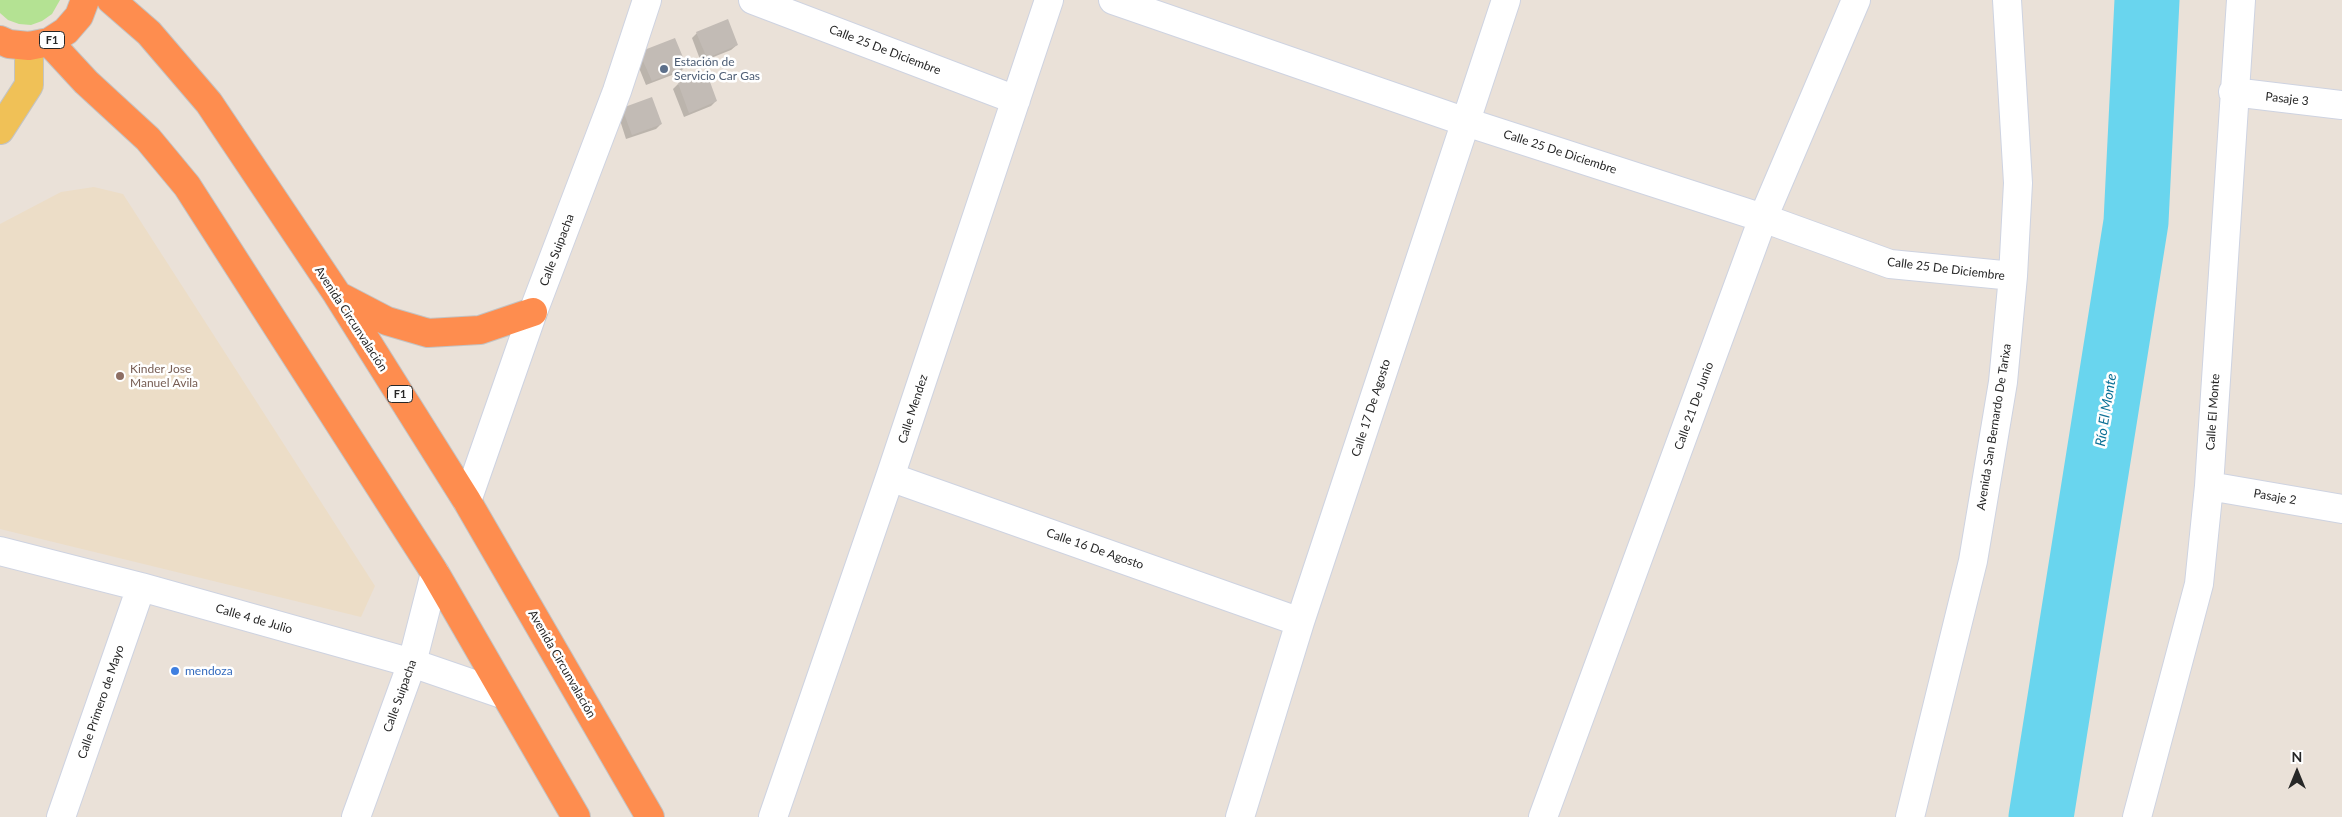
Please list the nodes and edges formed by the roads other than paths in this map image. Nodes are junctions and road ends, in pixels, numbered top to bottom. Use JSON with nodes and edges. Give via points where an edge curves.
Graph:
{"nodes":[{"id":1,"x":84,"y":0,"type":"edge"},
{"id":2,"x":111,"y":0,"type":"edge"},
{"id":3,"x":647,"y":0,"type":"edge"},
{"id":4,"x":753,"y":0,"type":"edge"},
{"id":5,"x":1049,"y":0,"type":"edge"},
{"id":6,"x":1113,"y":0,"type":"edge"},
{"id":7,"x":1506,"y":0,"type":"edge"},
{"id":8,"x":1856,"y":0,"type":"edge"},
{"id":9,"x":2008,"y":0,"type":"edge"},
{"id":10,"x":2241,"y":0,"type":"edge"},
{"id":11,"x":0,"y":40,"type":"edge"},
{"id":12,"x":39,"y":44,"type":"junction"},
{"id":13,"x":2233,"y":92,"type":"junction"},
{"id":14,"x":1016,"y":100,"type":"junction"},
{"id":15,"x":2342,"y":105,"type":"edge"},
{"id":16,"x":1466,"y":122,"type":"junction"},
{"id":17,"x":0,"y":130,"type":"edge"},
{"id":18,"x":1764,"y":218,"type":"junction"},
{"id":19,"x":2013,"y":276,"type":"junction"},
{"id":20,"x":337,"y":294,"type":"junction"},
{"id":21,"x":534,"y":312,"type":"junction"},
{"id":22,"x":890,"y":477,"type":"junction"},
{"id":23,"x":2209,"y":486,"type":"junction"},
{"id":24,"x":467,"y":501,"type":"junction"},
{"id":25,"x":2342,"y":509,"type":"edge"},
{"id":26,"x":0,"y":551,"type":"edge"},
{"id":27,"x":435,"y":572,"type":"junction"},
{"id":28,"x":141,"y":588,"type":"junction"},
{"id":29,"x":1300,"y":622,"type":"junction"},
{"id":30,"x":412,"y":663,"type":"junction"},
{"id":31,"x":505,"y":695,"type":"junction"},
{"id":32,"x":61,"y":817,"type":"edge"},
{"id":33,"x":356,"y":817,"type":"edge"},
{"id":34,"x":576,"y":817,"type":"edge"},
{"id":35,"x":650,"y":817,"type":"edge"},
{"id":36,"x":773,"y":817,"type":"edge"},
{"id":37,"x":1240,"y":817,"type":"edge"},
{"id":38,"x":1543,"y":817,"type":"edge"},
{"id":39,"x":1910,"y":817,"type":"edge"},
{"id":40,"x":2137,"y":817,"type":"edge"}],
"edges":[{"from":1,"to":12,"type":"highway","number":"F1","via":[[79,16],[66,31]]},
{"from":2,"to":20,"type":"highway","name":"Avenida Circunvalación","number":"F1","via":[[149,33],[209,103]]},
{"from":3,"to":21,"type":"street","name":"Calle Suipacha","via":[[617,91]]},
{"from":4,"to":14,"type":"street","name":"Calle 25 De Diciembre"},
{"from":5,"to":14,"type":"street","name":"Calle Mendez"},
{"from":6,"to":16,"type":"street","name":"Calle 25 De Diciembre"},
{"from":7,"to":16,"type":"street","name":"Calle 17 De Agosto"},
{"from":8,"to":18,"type":"street","name":"Calle 21 De Junio"},
{"from":9,"to":19,"type":"street","name":"Avenida San Bernardo De Tarixa","via":[[2018,184]]},
{"from":10,"to":13,"type":"street","name":"Calle El Monte"},
{"from":11,"to":12,"type":"highway","number":"F1","via":[[8,44]]},
{"from":12,"to":17,"type":"main road","via":[[29,85]]},
{"from":12,"to":27,"type":"highway","number":"F1","via":[[148,138],[187,186]]},
{"from":13,"to":15,"type":"street","name":"Pasaje 3"},
{"from":13,"to":23,"type":"street","name":"Calle El Monte"},
{"from":14,"to":22,"type":"street","name":"Calle Mendez"},
{"from":16,"to":18,"type":"street","name":"Calle 25 De Diciembre"},
{"from":16,"to":29,"type":"street","name":"Calle 17 De Agosto"},
{"from":18,"to":19,"type":"street","name":"Calle 25 De Diciembre","via":[[1890,264]]},
{"from":18,"to":38,"type":"street","name":"Calle 21 De Junio"},
{"from":19,"to":39,"type":"street","name":"Avenida San Bernardo De Tarixa","via":[[2003,382],[1973,561]]},
{"from":20,"to":21,"type":"highway","via":[[386,321],[428,333],[480,330]]},
{"from":20,"to":24,"type":"highway","name":"Avenida Circunvalación","number":"F1"},
{"from":21,"to":24,"type":"street","name":"Calle Suipacha"},
{"from":22,"to":29,"type":"street","name":"Calle 16 De Agosto"},
{"from":22,"to":36,"type":"street","name":"Calle Mendez"},
{"from":23,"to":25,"type":"street","name":"Pasaje 2"},
{"from":23,"to":40,"type":"street","name":"Calle El Monte","via":[[2199,584]]},
{"from":24,"to":35,"type":"highway","name":"Avenida Circunvalación","number":"F1"},
{"from":26,"to":28,"type":"street","name":"Calle 4 de Julio"},
{"from":27,"to":30,"type":"street","name":"Calle Suipacha"},
{"from":27,"to":31,"type":"highway","number":"F1"},
{"from":28,"to":30,"type":"street","name":"Calle 4 de Julio"},
{"from":28,"to":32,"type":"street","name":"Calle Primero de Mayo"},
{"from":29,"to":37,"type":"street","name":"Calle 17 De Agosto"},
{"from":30,"to":31,"type":"street","name":"Calle 4 de Julio"},
{"from":30,"to":33,"type":"street","name":"Calle Suipacha"},
{"from":31,"to":34,"type":"highway","number":"F1"}]}
